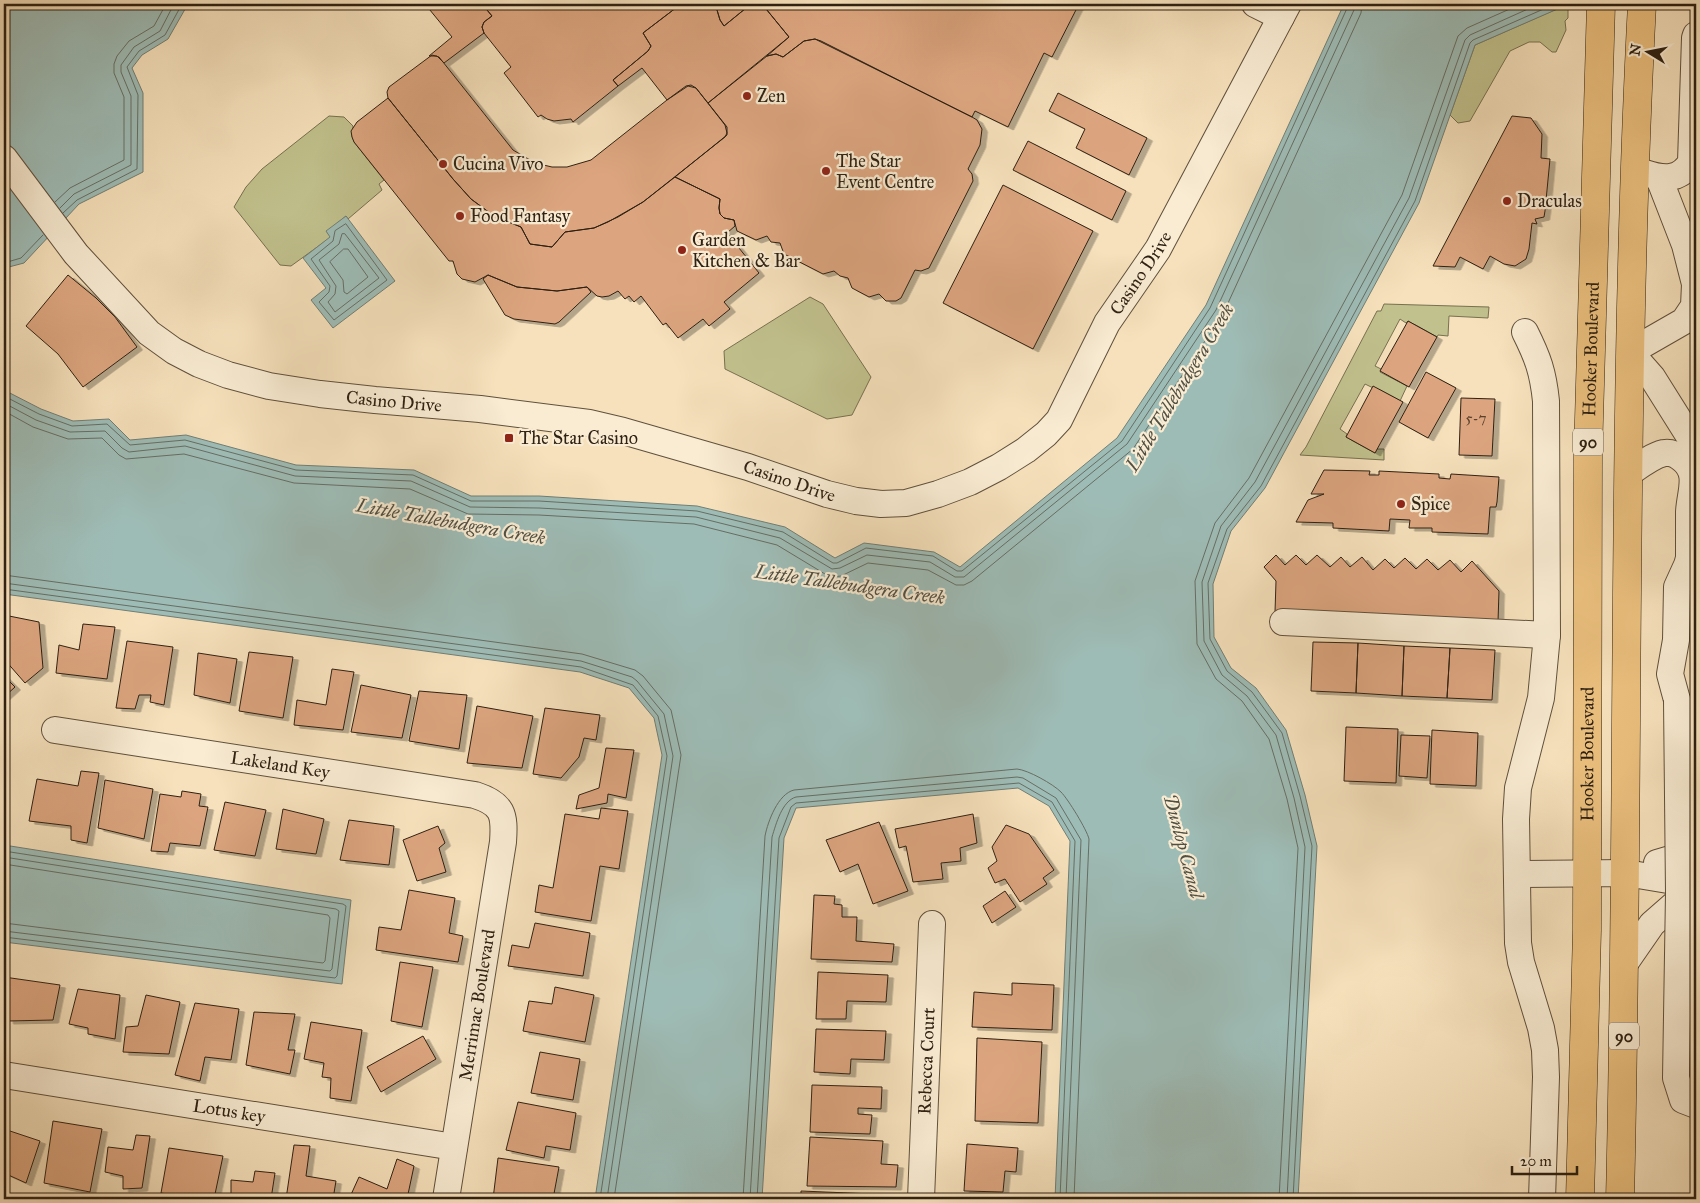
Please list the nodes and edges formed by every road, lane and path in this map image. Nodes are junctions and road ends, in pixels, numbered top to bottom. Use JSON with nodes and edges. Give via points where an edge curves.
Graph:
{"nodes":[{"id":1,"x":1255,"y":4,"type":"edge"},
{"id":2,"x":1642,"y":4,"type":"edge"},
{"id":3,"x":1600,"y":7,"type":"edge"},
{"id":4,"x":1284,"y":10,"type":"edge"},
{"id":5,"x":1696,"y":35,"type":"edge"},
{"id":6,"x":4,"y":158,"type":"edge"},
{"id":7,"x":1647,"y":173,"type":"junction"},
{"id":8,"x":1525,"y":332,"type":"dead end"},
{"id":9,"x":1630,"y":352,"type":"junction"},
{"id":10,"x":1692,"y":435,"type":"edge"},
{"id":11,"x":1628,"y":474,"type":"junction"},
{"id":12,"x":1686,"y":584,"type":"edge"},
{"id":13,"x":1283,"y":622,"type":"dead end"},
{"id":14,"x":1547,"y":635,"type":"junction"},
{"id":15,"x":1692,"y":645,"type":"edge"},
{"id":16,"x":1676,"y":700,"type":"junction"},
{"id":17,"x":55,"y":730,"type":"dead end"},
{"id":18,"x":500,"y":811,"type":"joint"},
{"id":19,"x":1696,"y":858,"type":"edge"},
{"id":20,"x":1626,"y":873,"type":"junction"},
{"id":21,"x":1517,"y":874,"type":"junction"},
{"id":22,"x":1586,"y":874,"type":"junction"},
{"id":23,"x":1692,"y":888,"type":"edge"},
{"id":24,"x":932,"y":924,"type":"dead end"},
{"id":25,"x":1625,"y":963,"type":"junction"},
{"id":26,"x":4,"y":1074,"type":"edge"},
{"id":27,"x":1696,"y":1105,"type":"edge"},
{"id":28,"x":454,"y":1147,"type":"junction"},
{"id":29,"x":446,"y":1199,"type":"edge"},
{"id":30,"x":921,"y":1199,"type":"edge"},
{"id":31,"x":1542,"y":1199,"type":"edge"},
{"id":32,"x":1580,"y":1199,"type":"edge"},
{"id":33,"x":1620,"y":1199,"type":"edge"}],
"edges":[{"from":1,"to":4,"type":"street"},
{"from":2,"to":7,"type":"main road","number":"90"},
{"from":3,"to":22,"type":"main road","name":"Hooker Boulevard","number":"90","via":[[1588,454]]},
{"from":4,"to":6,"type":"street","name":"Casino Drive","via":[[1158,249],[1107,323],[1059,420],[1026,450],[999,467],[970,482],[906,502],[881,504],[827,494],[748,467],[589,423],[480,408],[320,394],[269,386],[199,364],[149,333],[76,254]]},
{"from":5,"to":7,"type":"street","via":[[1691,162],[1681,174],[1671,177]]},
{"from":7,"to":9,"type":"main road","number":"90"},
{"from":7,"to":9,"type":"street","via":[[1685,245],[1695,284],[1694,306],[1684,321]]},
{"from":8,"to":14,"type":"street","via":[[1539,359],[1546,401]]},
{"from":9,"to":10,"type":"street","via":[[1652,377]]},
{"from":9,"to":11,"type":"main road","number":"90"},
{"from":11,"to":12,"type":"street","via":[[1662,453],[1676,456],[1689,466],[1694,480],[1689,512]]},
{"from":11,"to":20,"type":"main road","number":"90"},
{"from":12,"to":15,"type":"street","via":[[1691,593]]},
{"from":12,"to":16,"type":"street","via":[[1670,674]]},
{"from":13,"to":14,"type":"street"},
{"from":14,"to":21,"type":"street","via":[[1541,698],[1518,788]]},
{"from":15,"to":16,"type":"street"},
{"from":16,"to":23,"type":"street","bridge":true},
{"from":17,"to":18,"type":"street","name":"Lakeland Key","via":[[475,795],[490,800]]},
{"from":18,"to":28,"type":"street","name":"Merrimac Boulevard","via":[[504,826],[503,842]]},
{"from":19,"to":20,"type":"street","via":[[1674,858]]},
{"from":20,"to":22,"type":"street"},
{"from":20,"to":23,"type":"street","via":[[1674,881]]},
{"from":20,"to":25,"type":"main road","number":"90"},
{"from":21,"to":22,"type":"street"},
{"from":21,"to":31,"type":"street","via":[[1521,962],[1545,1050]]},
{"from":22,"to":32,"type":"main road","name":"Hooker Boulevard","number":"90"},
{"from":23,"to":25,"type":"street","via":[[1652,924]]},
{"from":23,"to":27,"type":"street","bridge":true,"via":[[1676,1078],[1683,1100]]},
{"from":24,"to":30,"type":"street","name":"Rebecca Court"},
{"from":25,"to":33,"type":"main road","number":"90"},
{"from":26,"to":28,"type":"street","name":"Lotus key"},
{"from":28,"to":29,"type":"street","name":"Merrimac Boulevard"}]}
